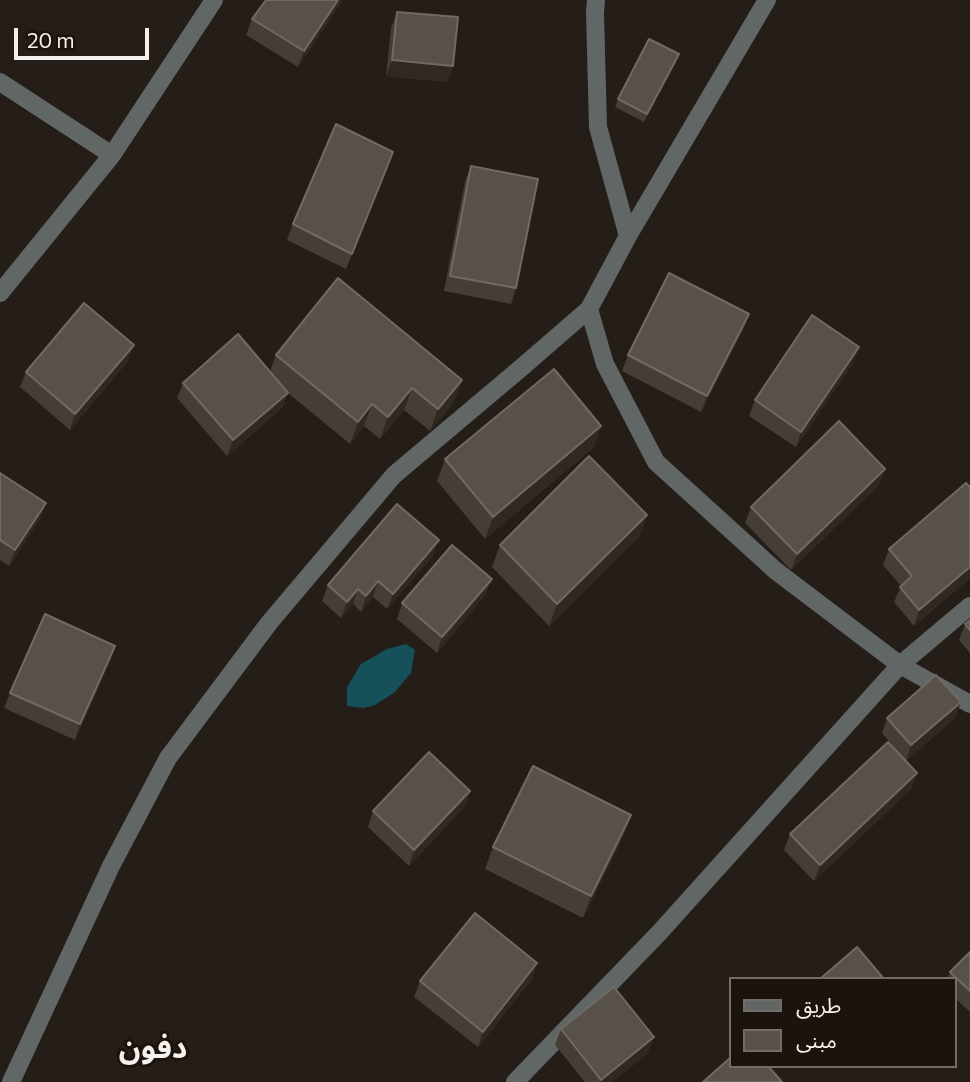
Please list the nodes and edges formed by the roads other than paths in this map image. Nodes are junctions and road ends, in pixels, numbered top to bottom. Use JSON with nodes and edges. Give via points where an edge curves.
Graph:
{"nodes":[{"id":1,"x":214,"y":0,"type":"edge"},
{"id":2,"x":596,"y":0,"type":"edge"},
{"id":3,"x":766,"y":0,"type":"edge"},
{"id":4,"x":0,"y":82,"type":"edge"},
{"id":5,"x":112,"y":155,"type":"junction"},
{"id":6,"x":628,"y":236,"type":"junction"},
{"id":7,"x":0,"y":293,"type":"edge"},
{"id":8,"x":589,"y":309,"type":"junction"},
{"id":9,"x":970,"y":606,"type":"edge"},
{"id":10,"x":900,"y":665,"type":"junction"},
{"id":11,"x":970,"y":704,"type":"edge"},
{"id":12,"x":10,"y":1082,"type":"edge"},
{"id":13,"x":515,"y":1082,"type":"edge"}],
"edges":[{"from":1,"to":5,"type":"street"},
{"from":2,"to":6,"type":"street","via":[[598,127]]},
{"from":3,"to":6,"type":"street"},
{"from":4,"to":5,"type":"street"},
{"from":5,"to":7,"type":"street"},
{"from":6,"to":8,"type":"street"},
{"from":8,"to":10,"type":"street","via":[[605,364],[656,462],[776,571]]},
{"from":8,"to":12,"type":"street","via":[[394,475],[269,624],[168,758],[111,866]]},
{"from":9,"to":10,"type":"street"},
{"from":10,"to":11,"type":"street"},
{"from":10,"to":13,"type":"street","via":[[659,933]]}]}
